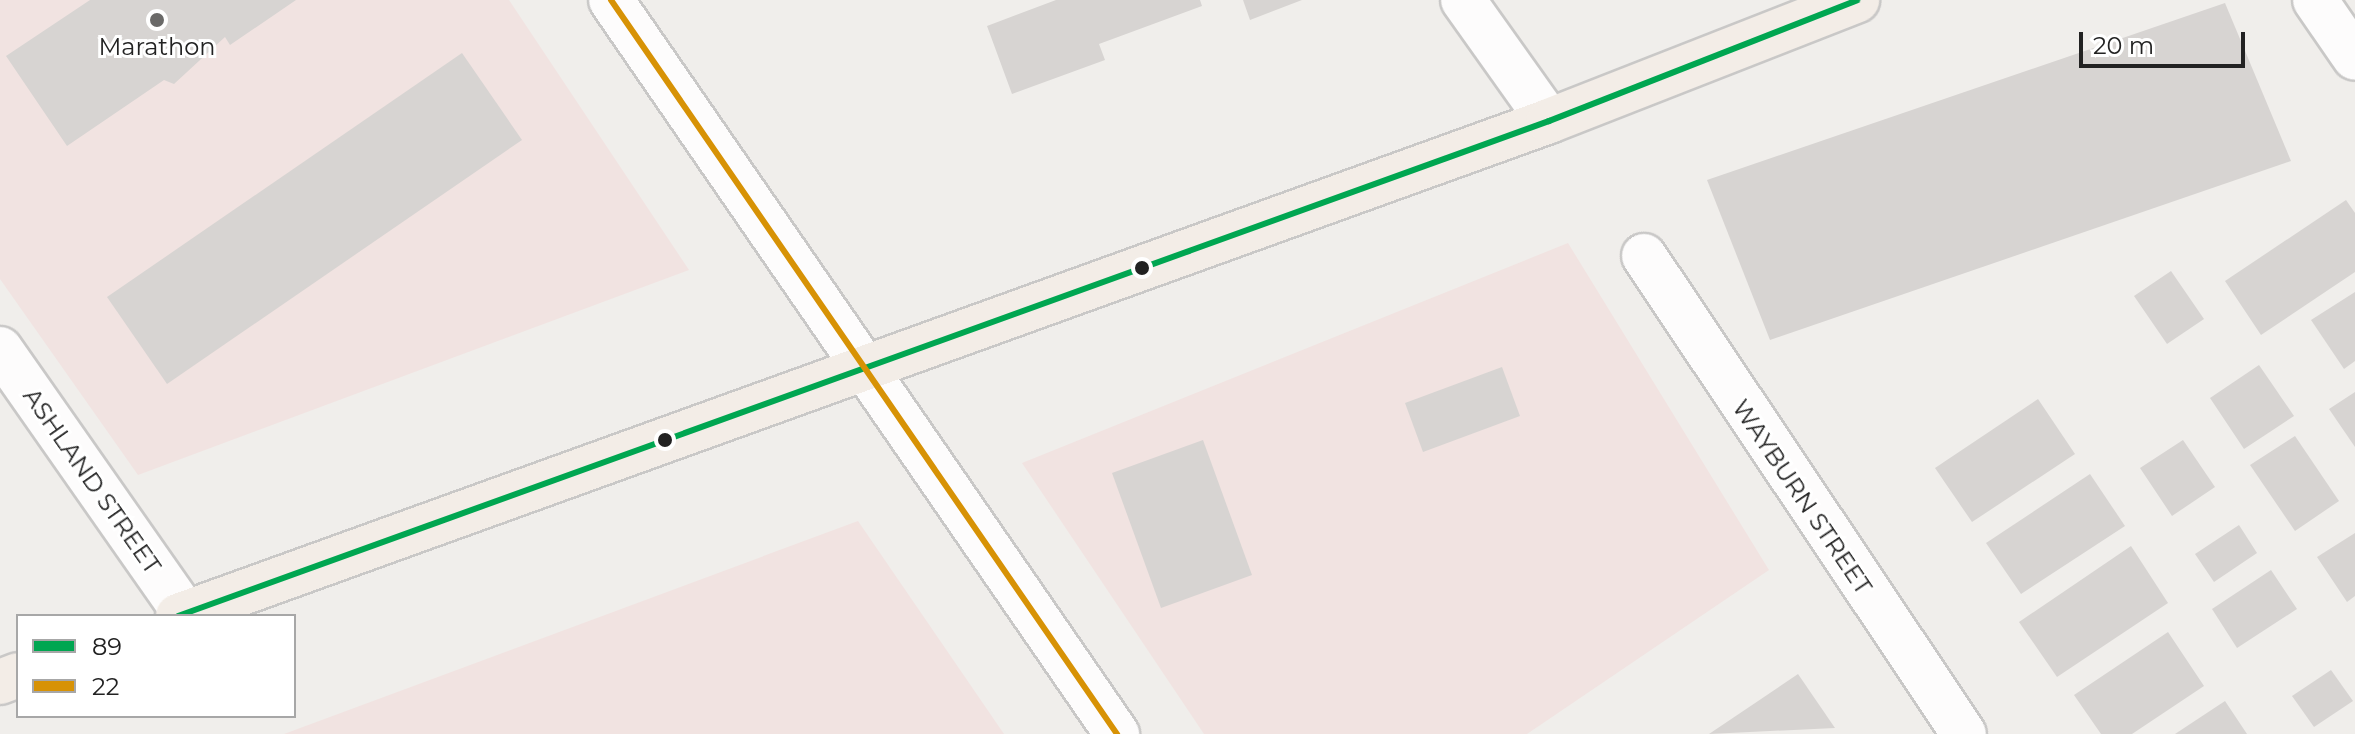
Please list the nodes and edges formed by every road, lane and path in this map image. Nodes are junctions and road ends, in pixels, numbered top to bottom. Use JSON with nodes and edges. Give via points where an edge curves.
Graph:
{"nodes":[{"id":1,"x":611,"y":0,"type":"edge"},
{"id":2,"x":1463,"y":0,"type":"edge"},
{"id":3,"x":1857,"y":0,"type":"edge"},
{"id":4,"x":2315,"y":0,"type":"edge"},
{"id":5,"x":2355,"y":58,"type":"edge"},
{"id":6,"x":1549,"y":121,"type":"junction"},
{"id":7,"x":1644,"y":256,"type":"dead end"},
{"id":8,"x":0,"y":349,"type":"edge"},
{"id":9,"x":861,"y":372,"type":"junction"},
{"id":10,"x":180,"y":614,"type":"edge"},
{"id":11,"x":184,"y":614,"type":"edge"},
{"id":12,"x":1117,"y":734,"type":"edge"},
{"id":13,"x":1964,"y":734,"type":"edge"}],
"edges":[{"from":1,"to":9,"type":"street"},
{"from":2,"to":6,"type":"street"},
{"from":3,"to":6,"type":"main road"},
{"from":4,"to":5,"type":"street"},
{"from":6,"to":9,"type":"main road"},
{"from":7,"to":13,"type":"street","name":"WAYBURN STREET"},
{"from":8,"to":10,"type":"street","name":"ASHLAND STREET"},
{"from":9,"to":11,"type":"main road"},
{"from":9,"to":12,"type":"street"}]}
